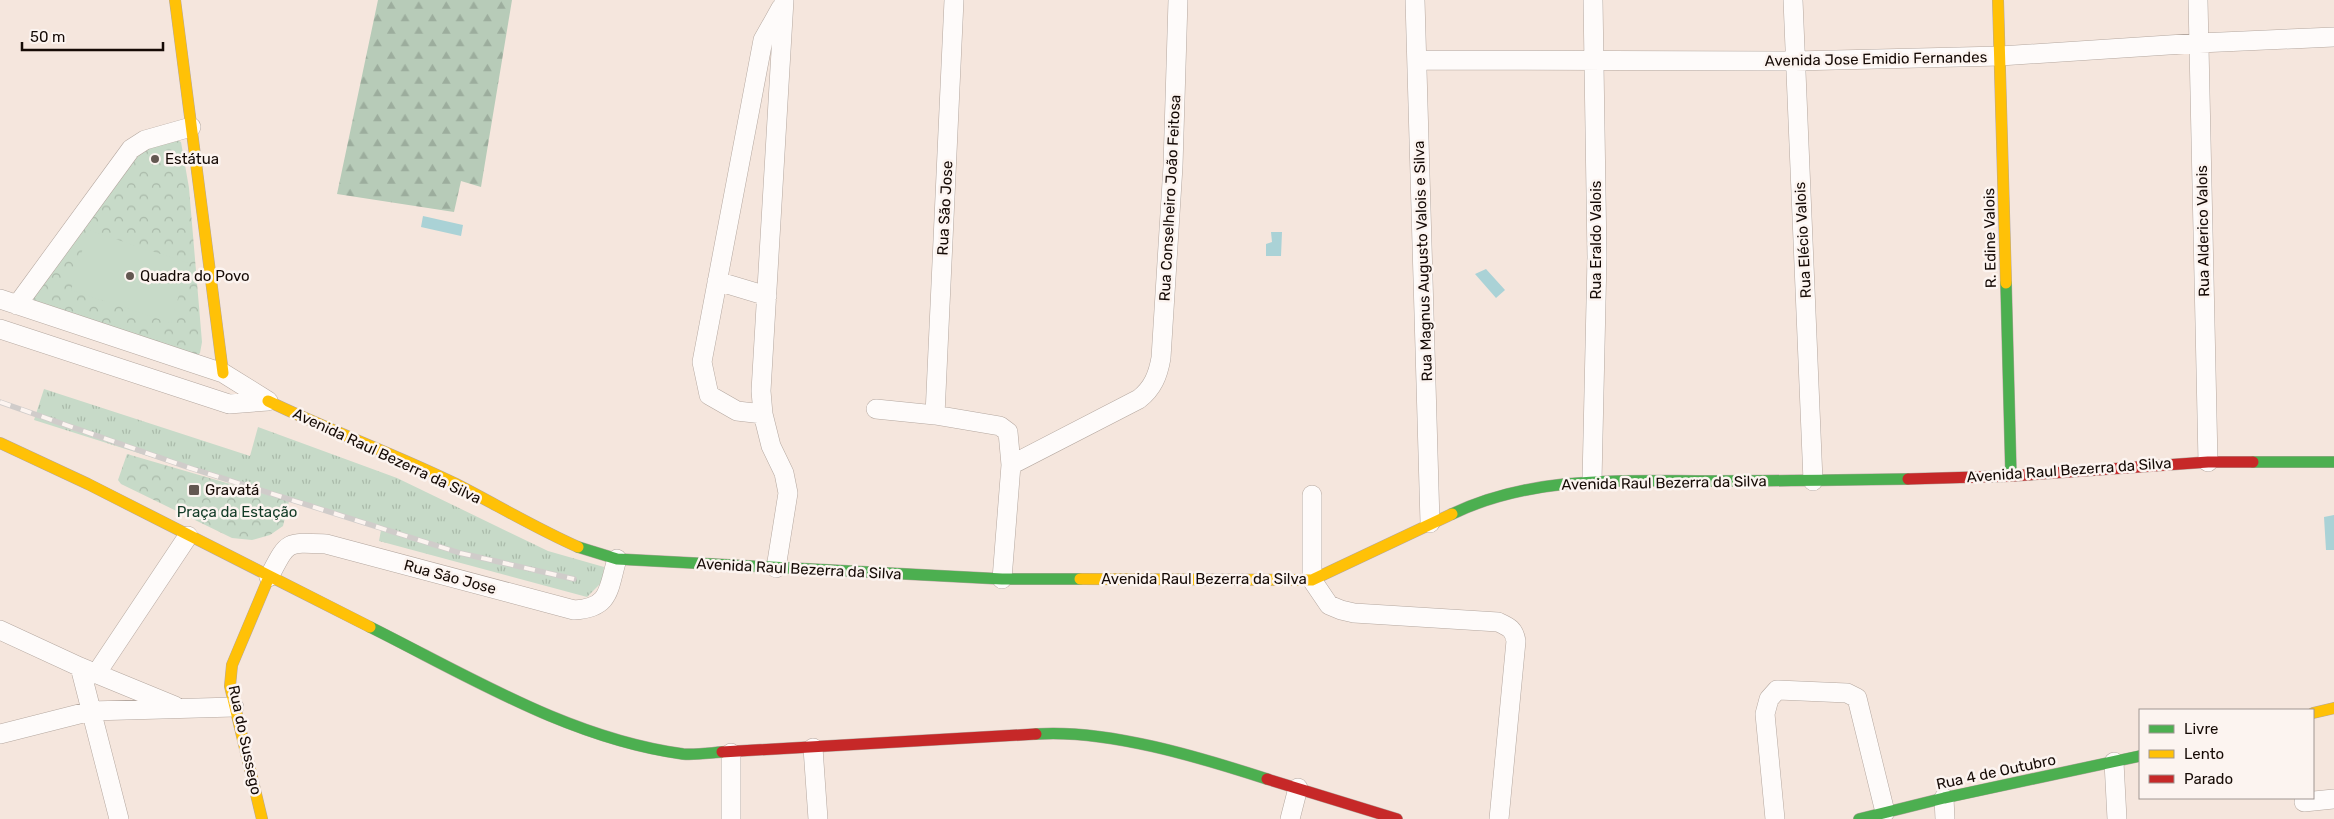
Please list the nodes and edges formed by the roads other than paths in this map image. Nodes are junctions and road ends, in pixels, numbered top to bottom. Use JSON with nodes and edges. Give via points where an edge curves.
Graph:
{"nodes":[{"id":1,"x":175,"y":0,"type":"edge"},
{"id":2,"x":954,"y":0,"type":"edge"},
{"id":3,"x":1178,"y":0,"type":"edge"},
{"id":4,"x":1416,"y":0,"type":"edge"},
{"id":5,"x":1593,"y":0,"type":"edge"},
{"id":6,"x":1793,"y":0,"type":"edge"},
{"id":7,"x":1998,"y":0,"type":"edge"},
{"id":8,"x":2198,"y":0,"type":"edge"},
{"id":9,"x":784,"y":2,"type":"edge"},
{"id":10,"x":2334,"y":37,"type":"edge"},
{"id":11,"x":2199,"y":43,"type":"junction"},
{"id":12,"x":2000,"y":56,"type":"junction"},
{"id":13,"x":1418,"y":60,"type":"junction"},
{"id":14,"x":1596,"y":61,"type":"junction"},
{"id":15,"x":1795,"y":61,"type":"junction"},
{"id":16,"x":192,"y":126,"type":"junction"},
{"id":17,"x":717,"y":281,"type":"junction"},
{"id":18,"x":767,"y":296,"type":"junction"},
{"id":19,"x":8,"y":302,"type":"edge"},
{"id":20,"x":0,"y":330,"type":"edge"},
{"id":21,"x":114,"y":337,"type":"junction"},
{"id":22,"x":106,"y":364,"type":"junction"},
{"id":23,"x":223,"y":373,"type":"junction"},
{"id":24,"x":268,"y":401,"type":"junction"},
{"id":25,"x":229,"y":404,"type":"junction"},
{"id":26,"x":876,"y":409,"type":"dead end"},
{"id":27,"x":763,"y":414,"type":"junction"},
{"id":28,"x":935,"y":415,"type":"junction"},
{"id":29,"x":0,"y":443,"type":"edge"},
{"id":30,"x":2208,"y":462,"type":"junction"},
{"id":31,"x":2334,"y":462,"type":"edge"},
{"id":32,"x":1011,"y":465,"type":"junction"},
{"id":33,"x":2011,"y":476,"type":"junction"},
{"id":34,"x":1592,"y":481,"type":"junction"},
{"id":35,"x":1813,"y":481,"type":"junction"},
{"id":36,"x":1312,"y":495,"type":"dead end"},
{"id":37,"x":1430,"y":523,"type":"junction"},
{"id":38,"x":188,"y":536,"type":"junction"},
{"id":39,"x":617,"y":559,"type":"junction"},
{"id":40,"x":776,"y":568,"type":"junction"},
{"id":41,"x":269,"y":577,"type":"junction"},
{"id":42,"x":1002,"y":579,"type":"junction"},
{"id":43,"x":1312,"y":580,"type":"junction"},
{"id":44,"x":0,"y":630,"type":"edge"},
{"id":45,"x":88,"y":670,"type":"junction"},
{"id":46,"x":234,"y":707,"type":"junction"},
{"id":47,"x":2334,"y":708,"type":"edge"},
{"id":48,"x":181,"y":709,"type":"junction"},
{"id":49,"x":91,"y":711,"type":"junction"},
{"id":50,"x":2314,"y":713,"type":"edge"},
{"id":51,"x":0,"y":734,"type":"edge"},
{"id":52,"x":813,"y":748,"type":"junction"},
{"id":53,"x":731,"y":752,"type":"junction"},
{"id":54,"x":2139,"y":756,"type":"edge"},
{"id":55,"x":2114,"y":762,"type":"junction"},
{"id":56,"x":1298,"y":788,"type":"junction"},
{"id":57,"x":1944,"y":798,"type":"junction"},
{"id":58,"x":2334,"y":799,"type":"edge"},
{"id":59,"x":2304,"y":806,"type":"edge"},
{"id":60,"x":1885,"y":812,"type":"junction"},
{"id":61,"x":119,"y":819,"type":"edge"},
{"id":62,"x":262,"y":819,"type":"edge"},
{"id":63,"x":730,"y":819,"type":"edge"},
{"id":64,"x":818,"y":819,"type":"edge"},
{"id":65,"x":1290,"y":819,"type":"edge"},
{"id":66,"x":1396,"y":819,"type":"edge"},
{"id":67,"x":1499,"y":819,"type":"edge"},
{"id":68,"x":1775,"y":819,"type":"edge"},
{"id":69,"x":1859,"y":819,"type":"edge"},
{"id":70,"x":1945,"y":819,"type":"edge"},
{"id":71,"x":2116,"y":819,"type":"edge"}],
"edges":[{"from":1,"to":16,"type":"street"},
{"from":2,"to":28,"type":"street","name":"Rua São Jose"},
{"from":3,"to":32,"type":"street","name":"Rua Conselheiro João Feitosa","via":[[1173,166],[1162,358],[1157,376],[1148,392],[1139,399]]},
{"from":4,"to":13,"type":"street","name":"Rua Magnus Augusto Valois e Silva"},
{"from":5,"to":14,"type":"street","name":"Rua Eraldo Valois"},
{"from":6,"to":15,"type":"street","name":"Rua Elécio Valois"},
{"from":7,"to":12,"type":"street","name":"R. Edine Valois"},
{"from":8,"to":11,"type":"street","name":"Rua Alderico Valois"},
{"from":9,"to":17,"type":"street","via":[[763,40]]},
{"from":9,"to":18,"type":"street"},
{"from":10,"to":11,"type":"street","name":"Avenida Jose Emidio Fernandes"},
{"from":11,"to":12,"type":"street","name":"Avenida Jose Emidio Fernandes"},
{"from":11,"to":30,"type":"street","name":"Rua Alderico Valois"},
{"from":12,"to":15,"type":"street","name":"Avenida Jose Emidio Fernandes"},
{"from":12,"to":33,"type":"street","name":"R. Edine Valois"},
{"from":13,"to":14,"type":"street","name":"Avenida Jose Emidio Fernandes"},
{"from":13,"to":37,"type":"street","name":"Rua Magnus Augusto Valois e Silva"},
{"from":14,"to":15,"type":"street","name":"Avenida Jose Emidio Fernandes"},
{"from":14,"to":34,"type":"street","name":"Rua Eraldo Valois","via":[[1597,257]]},
{"from":15,"to":35,"type":"street","name":"Rua Elécio Valois"},
{"from":16,"to":19,"type":"street","via":[[145,140],[132,149]]},
{"from":16,"to":23,"type":"street"},
{"from":17,"to":18,"type":"street"},
{"from":17,"to":27,"type":"street","via":[[702,362],[709,395],[737,411]]},
{"from":18,"to":27,"type":"street","via":[[761,391]]},
{"from":19,"to":21,"type":"street","name":"Avenida Raul Bezerra da Silva"},
{"from":20,"to":22,"type":"street"},
{"from":21,"to":22,"type":"street"},
{"from":21,"to":23,"type":"street","name":"Avenida Raul Bezerra da Silva"},
{"from":22,"to":25,"type":"street"},
{"from":23,"to":24,"type":"street","name":"Avenida Raul Bezerra da Silva"},
{"from":23,"to":25,"type":"street"},
{"from":24,"to":25,"type":"street"},
{"from":24,"to":39,"type":"street","name":"Avenida Raul Bezerra da Silva","via":[[455,484],[539,530],[588,551]]},
{"from":26,"to":28,"type":"street"},
{"from":27,"to":40,"type":"street","via":[[771,446],[784,472],[788,493]]},
{"from":28,"to":32,"type":"street","via":[[1000,426],[1008,432],[1010,439]]},
{"from":29,"to":38,"type":"street"},
{"from":30,"to":31,"type":"street","name":"Avenida Raul Bezerra da Silva"},
{"from":30,"to":33,"type":"street","name":"Avenida Raul Bezerra da Silva"},
{"from":32,"to":42,"type":"street"},
{"from":33,"to":35,"type":"street","name":"Avenida Raul Bezerra da Silva"},
{"from":34,"to":35,"type":"street","name":"Avenida Raul Bezerra da Silva"},
{"from":34,"to":37,"type":"street","name":"Avenida Raul Bezerra da Silva","via":[[1531,487],[1472,504]]},
{"from":36,"to":43,"type":"street"},
{"from":37,"to":43,"type":"street","name":"Avenida Raul Bezerra da Silva"},
{"from":38,"to":41,"type":"street"},
{"from":38,"to":45,"type":"street"},
{"from":39,"to":40,"type":"street","name":"Avenida Raul Bezerra da Silva"},
{"from":39,"to":41,"type":"street","name":"Rua São Jose","via":[[603,601],[592,609],[574,610],[326,544],[296,542],[284,548]]},
{"from":40,"to":42,"type":"street","name":"Avenida Raul Bezerra da Silva"},
{"from":41,"to":46,"type":"street","name":"Rua do Sussego","via":[[232,665],[230,686]]},
{"from":41,"to":53,"type":"street","via":[[558,720],[613,739],[685,754]]},
{"from":42,"to":43,"type":"street","name":"Avenida Raul Bezerra da Silva"},
{"from":43,"to":67,"type":"street","via":[[1329,605],[1340,610],[1498,622],[1515,633]]},
{"from":44,"to":45,"type":"street"},
{"from":45,"to":48,"type":"street"},
{"from":45,"to":49,"type":"street"},
{"from":46,"to":48,"type":"street"},
{"from":46,"to":62,"type":"street","name":"Rua do Sussego"},
{"from":47,"to":50,"type":"street"},
{"from":48,"to":49,"type":"street"},
{"from":49,"to":51,"type":"street"},
{"from":49,"to":61,"type":"street"},
{"from":52,"to":53,"type":"street"},
{"from":52,"to":56,"type":"street","via":[[1063,732],[1142,745],[1210,761]]},
{"from":52,"to":64,"type":"street"},
{"from":53,"to":63,"type":"street"},
{"from":54,"to":55,"type":"street","name":"Rua 4 de Outubro"},
{"from":55,"to":57,"type":"street","name":"Rua 4 de Outubro"},
{"from":55,"to":71,"type":"street"},
{"from":56,"to":65,"type":"street"},
{"from":56,"to":66,"type":"street"},
{"from":57,"to":60,"type":"street","name":"Rua 4 de Outubro"},
{"from":57,"to":70,"type":"street"},
{"from":58,"to":59,"type":"street"},
{"from":60,"to":68,"type":"street","via":[[1857,698],[1847,693],[1777,690],[1769,699],[1765,714]]},
{"from":60,"to":69,"type":"street","name":"Rua 4 de Outubro"}]}
